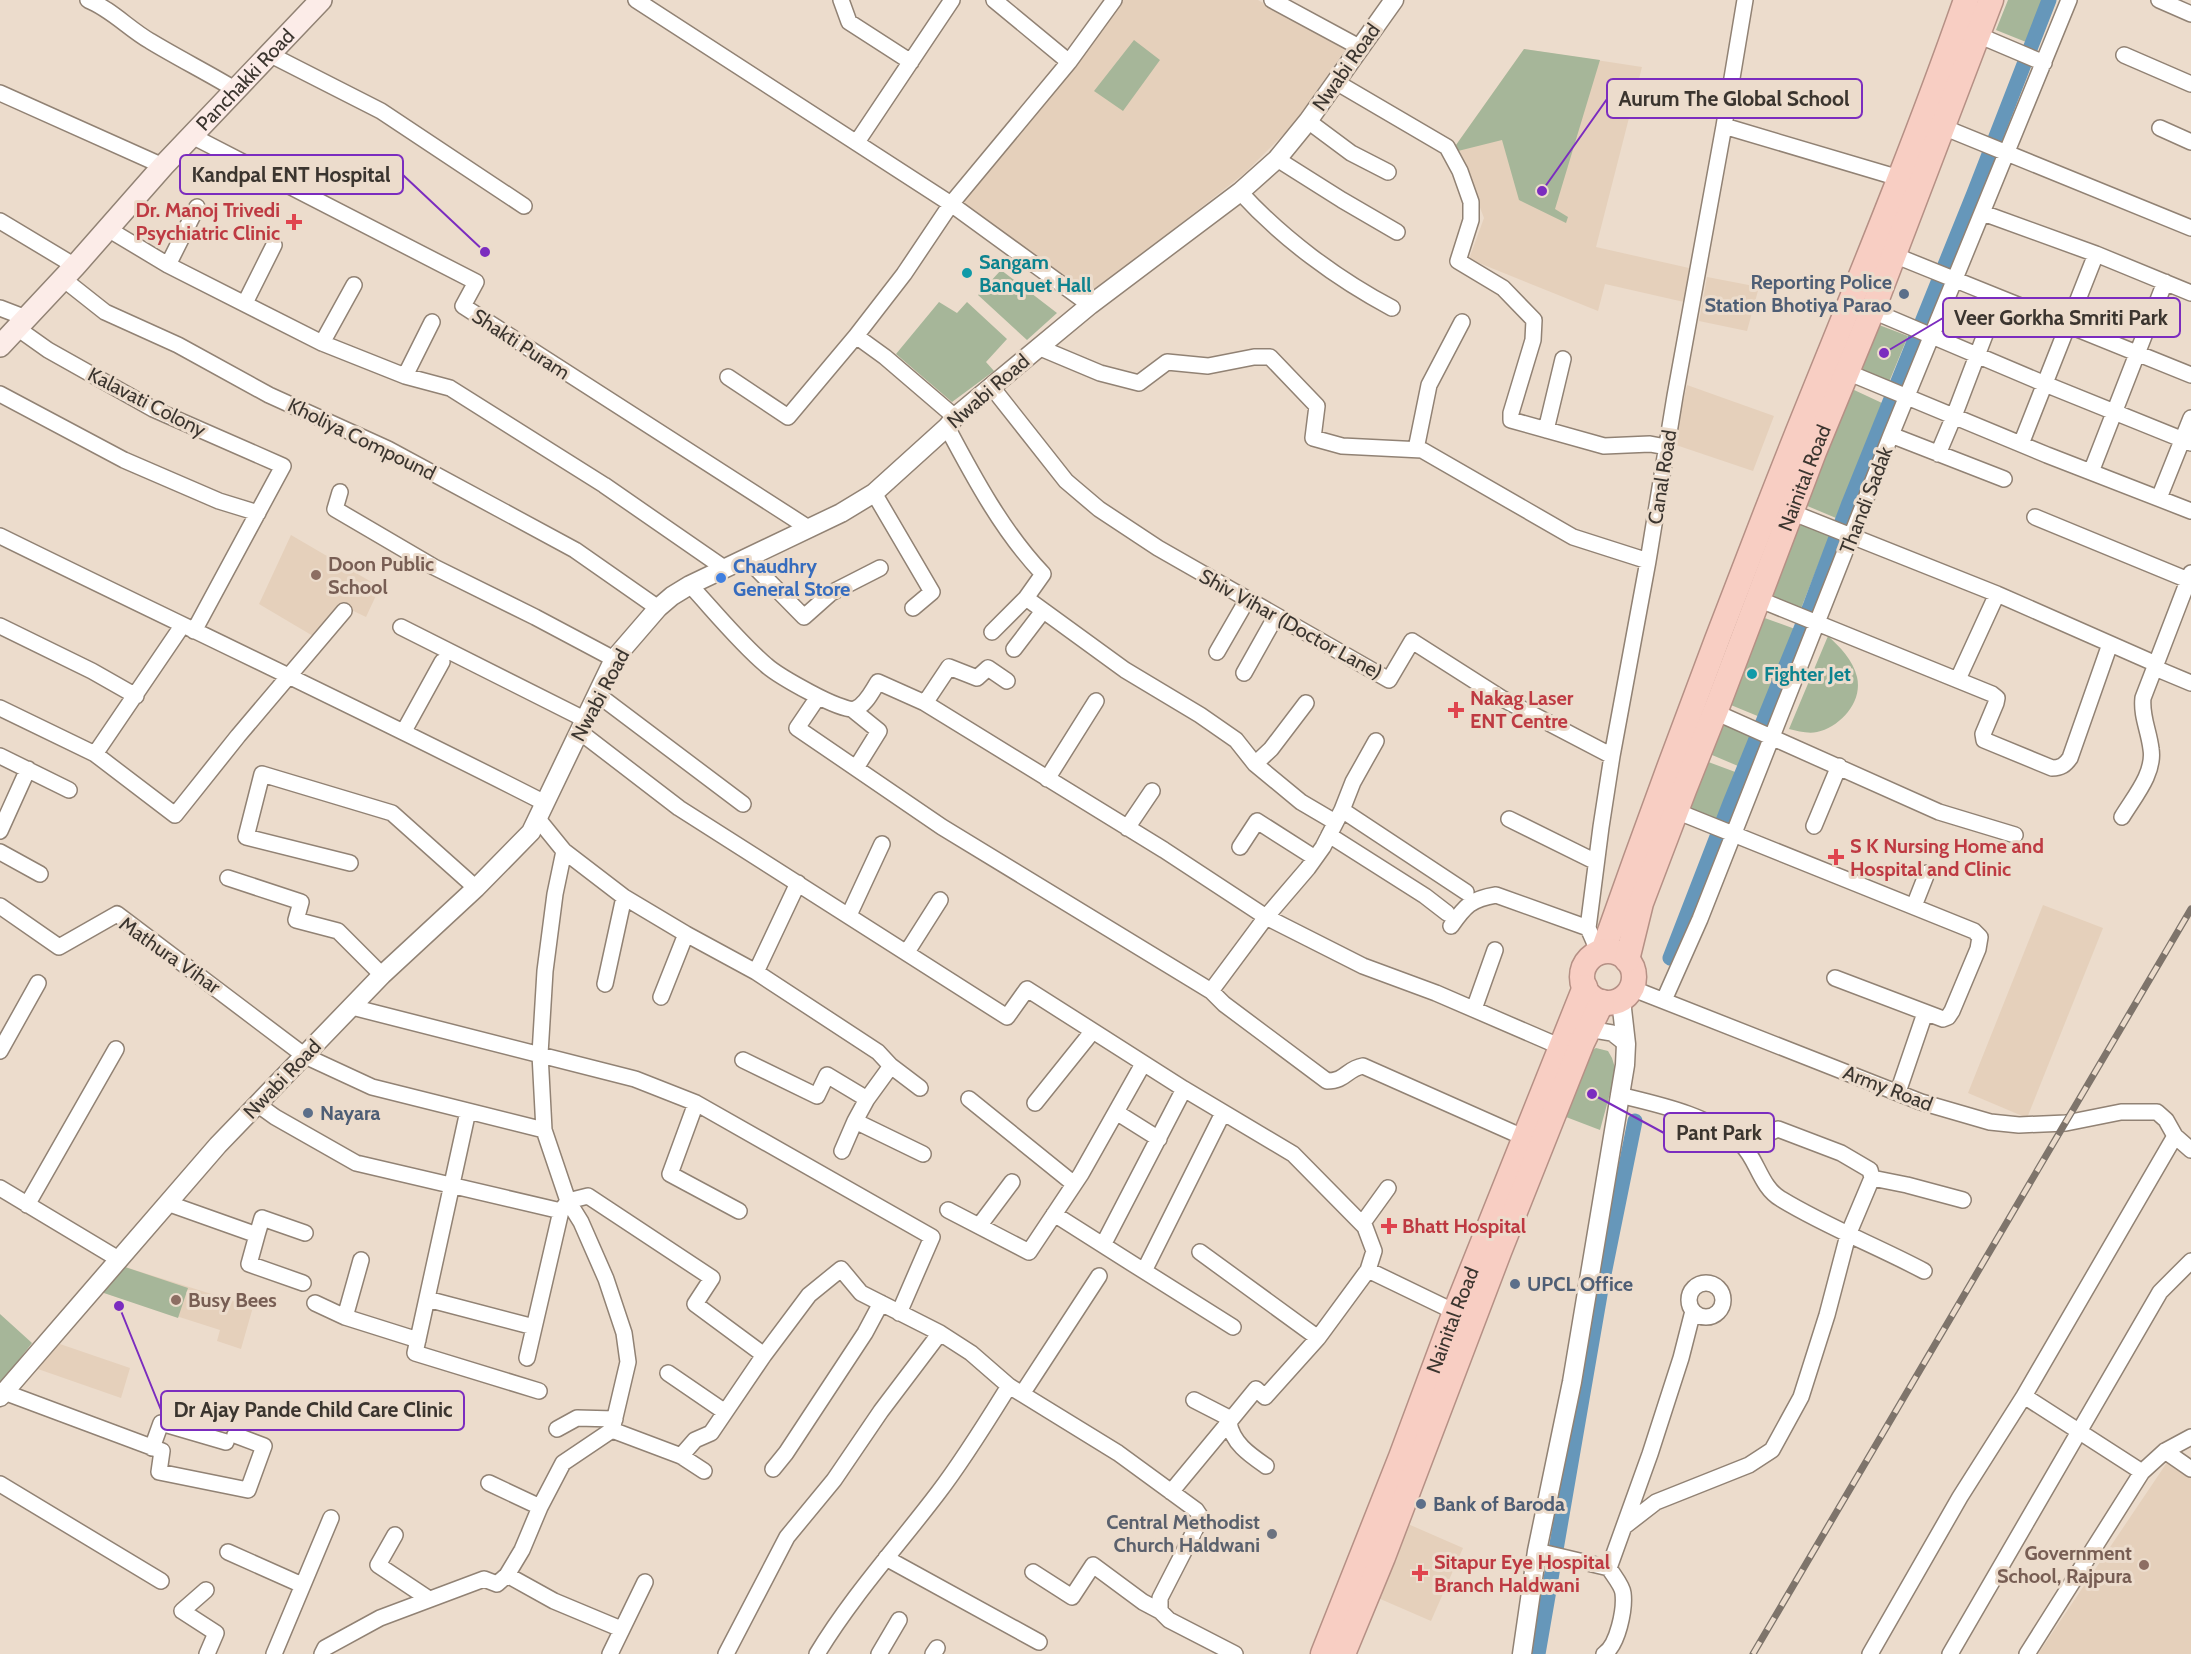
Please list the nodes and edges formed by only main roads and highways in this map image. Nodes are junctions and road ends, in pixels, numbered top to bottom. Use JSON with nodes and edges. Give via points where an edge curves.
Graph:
{"nodes":[{"id":1,"x":1966,"y":0,"type":"edge"},
{"id":2,"x":1992,"y":0,"type":"edge"},
{"id":3,"x":314,"y":2,"type":"edge"},
{"id":4,"x":1883,"y":251,"type":"junction"},
{"id":5,"x":0,"y":346,"type":"edge"},
{"id":6,"x":1705,"y":708,"type":"junction"},
{"id":7,"x":1601,"y":952,"type":"junction"},
{"id":8,"x":1627,"y":960,"type":"junction"},
{"id":9,"x":1610,"y":994,"type":"junction"},
{"id":10,"x":1452,"y":1347,"type":"junction"},
{"id":11,"x":1323,"y":1654,"type":"edge"},
{"id":12,"x":1343,"y":1654,"type":"edge"}],
"edges":[{"from":1,"to":4,"type":"highway","name":"Nainital Road","via":[[1899,178]]},
{"from":2,"to":4,"type":"highway","name":"Nainital Road","via":[[1943,127]]},
{"from":3,"to":5,"type":"main road","name":"Panchakki Road"},
{"from":4,"to":6,"type":"highway","name":"Nainital Road","via":[[1792,447]]},
{"from":4,"to":6,"type":"highway","name":"Nainital Road","via":[[1873,311],[1758,599]]},
{"from":6,"to":7,"type":"highway","name":"Nainital Road","via":[[1650,818]]},
{"from":6,"to":8,"type":"highway","name":"Nainital Road","via":[[1676,811],[1641,903]]},
{"from":7,"to":8,"type":"highway","via":[[1614,952]]},
{"from":7,"to":9,"type":"highway","via":[[1587,962],[1582,976]]},
{"from":8,"to":9,"type":"highway","via":[[1633,973]]},
{"from":9,"to":10,"type":"highway","name":"Nainital Road","via":[[1588,1029]]},
{"from":9,"to":10,"type":"highway","name":"Nainital Road","via":[[1561,1047],[1455,1312]]},
{"from":10,"to":11,"type":"highway","name":"Nainital Road","via":[[1401,1457]]},
{"from":10,"to":12,"type":"highway","name":"Nainital Road","via":[[1383,1557]]}]}
